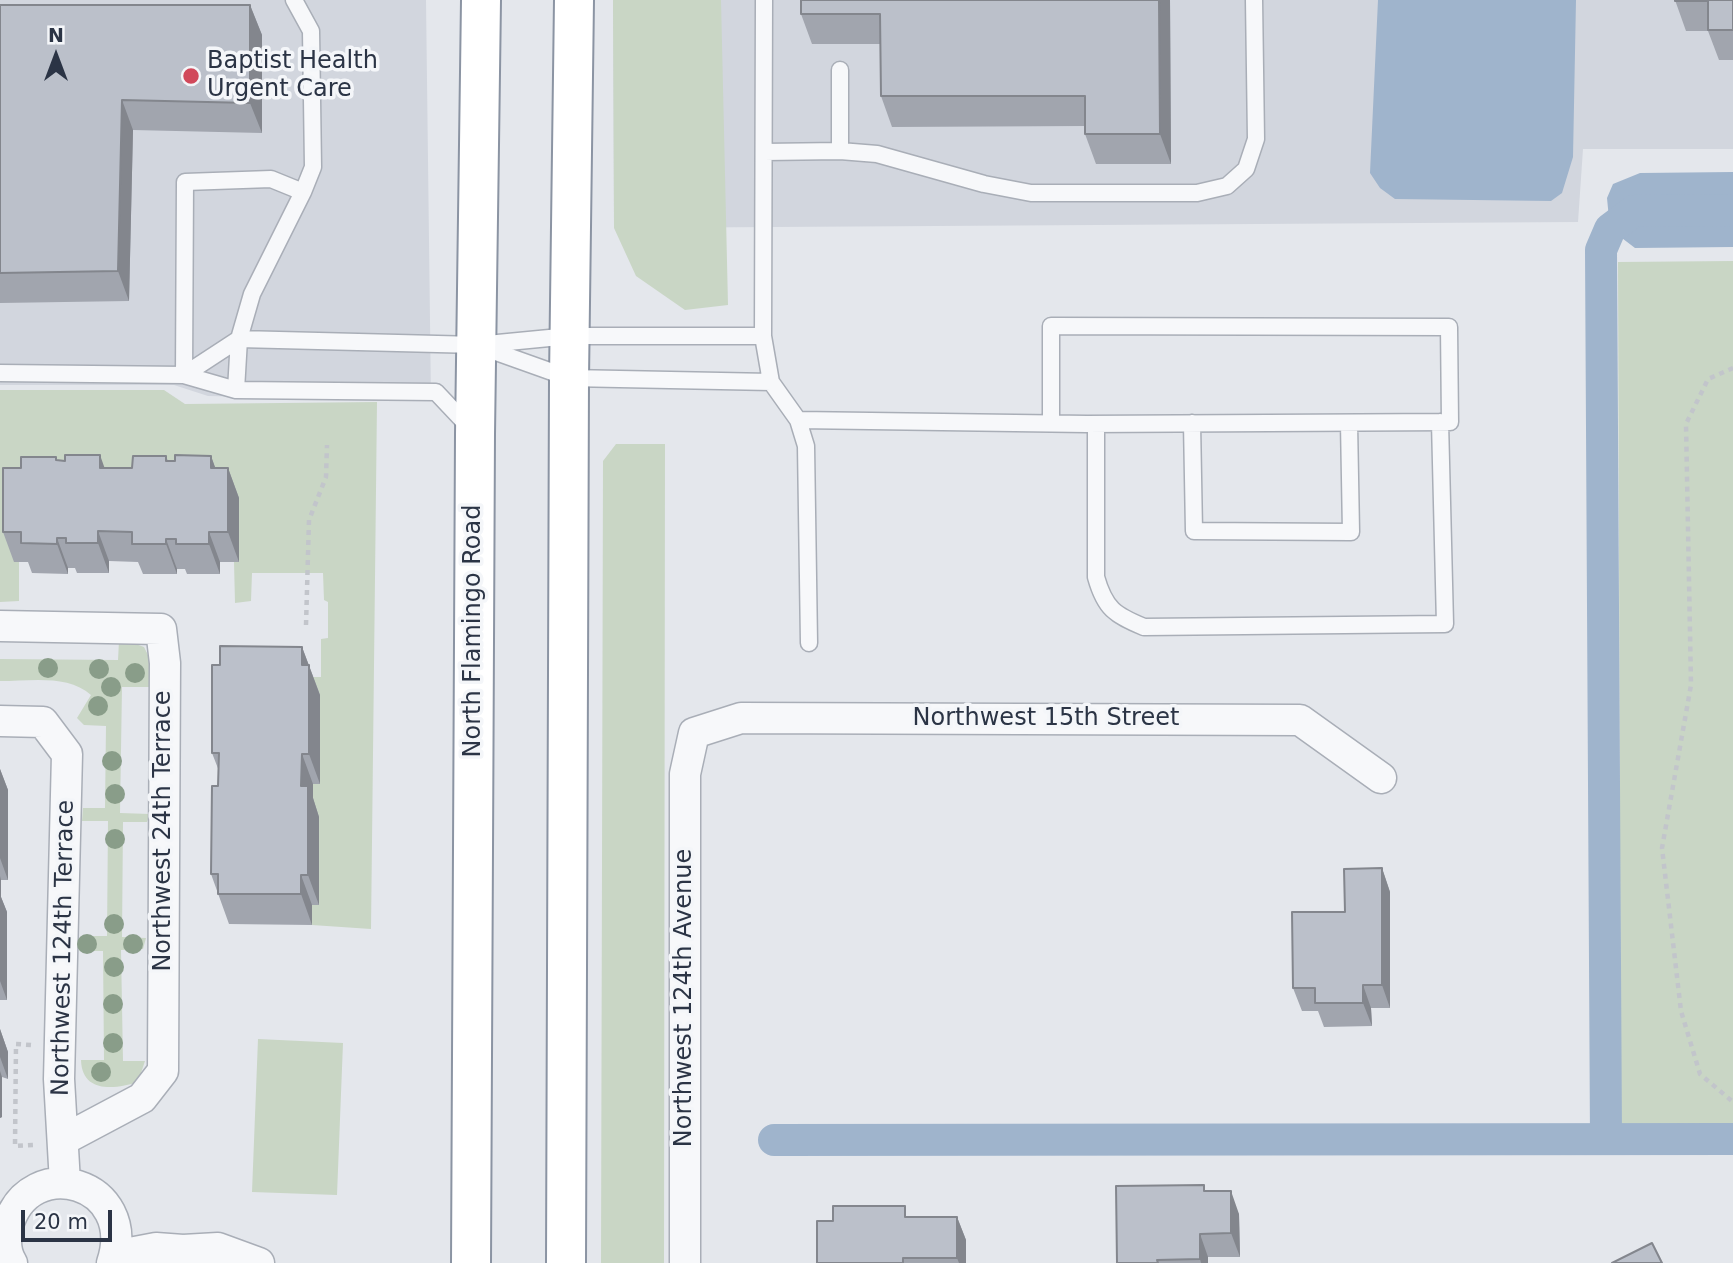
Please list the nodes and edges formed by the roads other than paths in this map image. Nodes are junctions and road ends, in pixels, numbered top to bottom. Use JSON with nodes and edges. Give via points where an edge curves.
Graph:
{"nodes":[{"id":1,"x":294,"y":0,"type":"edge"},
{"id":2,"x":481,"y":0,"type":"edge"},
{"id":3,"x":574,"y":0,"type":"edge"},
{"id":4,"x":764,"y":0,"type":"edge"},
{"id":5,"x":1254,"y":0,"type":"edge"},
{"id":6,"x":840,"y":70,"type":"dead end"},
{"id":7,"x":840,"y":150,"type":"junction"},
{"id":8,"x":764,"y":152,"type":"junction"},
{"id":9,"x":303,"y":192,"type":"junction"},
{"id":10,"x":570,"y":336,"type":"junction"},
{"id":11,"x":763,"y":336,"type":"junction"},
{"id":12,"x":239,"y":339,"type":"junction"},
{"id":13,"x":477,"y":345,"type":"junction"},
{"id":14,"x":0,"y":373,"type":"edge"},
{"id":15,"x":184,"y":375,"type":"junction"},
{"id":16,"x":569,"y":378,"type":"junction"},
{"id":17,"x":771,"y":382,"type":"junction"},
{"id":18,"x":236,"y":390,"type":"junction"},
{"id":19,"x":798,"y":420,"type":"junction"},
{"id":20,"x":1440,"y":422,"type":"junction"},
{"id":21,"x":1051,"y":423,"type":"junction"},
{"id":22,"x":1192,"y":423,"type":"junction"},
{"id":23,"x":1349,"y":423,"type":"junction"},
{"id":24,"x":1096,"y":424,"type":"junction"},
{"id":25,"x":475,"y":434,"type":"junction"},
{"id":26,"x":0,"y":626,"type":"edge"},
{"id":27,"x":810,"y":643,"type":"dead end"},
{"id":28,"x":0,"y":721,"type":"edge"},
{"id":29,"x":694,"y":733,"type":"joint"},
{"id":30,"x":1381,"y":778,"type":"dead end"},
{"id":31,"x":63,"y":1140,"type":"junction"},
{"id":32,"x":65,"y":1183,"type":"junction"},
{"id":33,"x":6,"y":1244,"type":"edge"},
{"id":34,"x":188,"y":1259,"type":"edge"},
{"id":35,"x":115,"y":1261,"type":"edge"},
{"id":36,"x":259,"y":1263,"type":"edge"},
{"id":37,"x":471,"y":1263,"type":"edge"},
{"id":38,"x":566,"y":1263,"type":"edge"},
{"id":39,"x":685,"y":1263,"type":"edge"}],
"edges":[{"from":1,"to":9,"type":"lane","via":[[312,31],[313,167]]},
{"from":2,"to":13,"type":"highway","name":"North Flamingo Road"},
{"from":3,"to":10,"type":"highway"},
{"from":4,"to":8,"type":"lane"},
{"from":5,"to":7,"type":"lane","via":[[1256,139],[1246,169],[1227,186],[1197,193],[1031,193],[877,154]]},
{"from":6,"to":7,"type":"lane"},
{"from":7,"to":8,"type":"lane"},
{"from":8,"to":11,"type":"lane"},
{"from":9,"to":12,"type":"lane","via":[[252,294]]},
{"from":9,"to":15,"type":"lane","via":[[271,179],[184,181]]},
{"from":10,"to":11,"type":"lane"},
{"from":10,"to":13,"type":"lane"},
{"from":10,"to":16,"type":"highway"},
{"from":11,"to":17,"type":"lane"},
{"from":12,"to":13,"type":"lane"},
{"from":12,"to":15,"type":"lane"},
{"from":12,"to":18,"type":"lane"},
{"from":13,"to":16,"type":"lane"},
{"from":13,"to":25,"type":"highway","name":"North Flamingo Road"},
{"from":14,"to":15,"type":"lane"},
{"from":15,"to":18,"type":"lane"},
{"from":16,"to":17,"type":"lane"},
{"from":16,"to":38,"type":"highway"},
{"from":17,"to":19,"type":"lane"},
{"from":18,"to":25,"type":"lane","via":[[436,392]]},
{"from":19,"to":21,"type":"lane"},
{"from":19,"to":27,"type":"lane","via":[[806,446]]},
{"from":20,"to":21,"type":"lane","via":[[1450,422],[1449,327],[1051,326]]},
{"from":20,"to":23,"type":"lane"},
{"from":20,"to":24,"type":"lane","via":[[1445,624],[1158,627],[1144,627],[1111,610],[1096,578]]},
{"from":21,"to":24,"type":"lane"},
{"from":22,"to":23,"type":"lane"},
{"from":22,"to":23,"type":"lane","via":[[1194,531],[1351,532]]},
{"from":22,"to":24,"type":"lane"},
{"from":25,"to":37,"type":"highway","name":"North Flamingo Road"},
{"from":26,"to":31,"type":"street","name":"Northwest 24th Terrace","via":[[161,629],[165,663],[163,1071],[142,1098]]},
{"from":28,"to":31,"type":"street","name":"Northwest 124th Terrace","via":[[43,722],[67,754],[60,1079]]},
{"from":29,"to":30,"type":"street","name":"Northwest 15th Street","via":[[741,718],[1300,720]]},
{"from":29,"to":39,"type":"street","name":"Northwest 124th Avenue","via":[[685,774]]},
{"from":31,"to":32,"type":"street","name":"Northwest 124th Terrace"},
{"from":32,"to":33,"type":"street","via":[[44,1186],[25,1196],[11,1213]]},
{"from":32,"to":35,"type":"street","via":[[86,1189],[104,1202],[115,1221]]},
{"from":34,"to":35,"type":"street","via":[[156,1248]]},
{"from":34,"to":36,"type":"street","via":[[218,1248]]}]}
